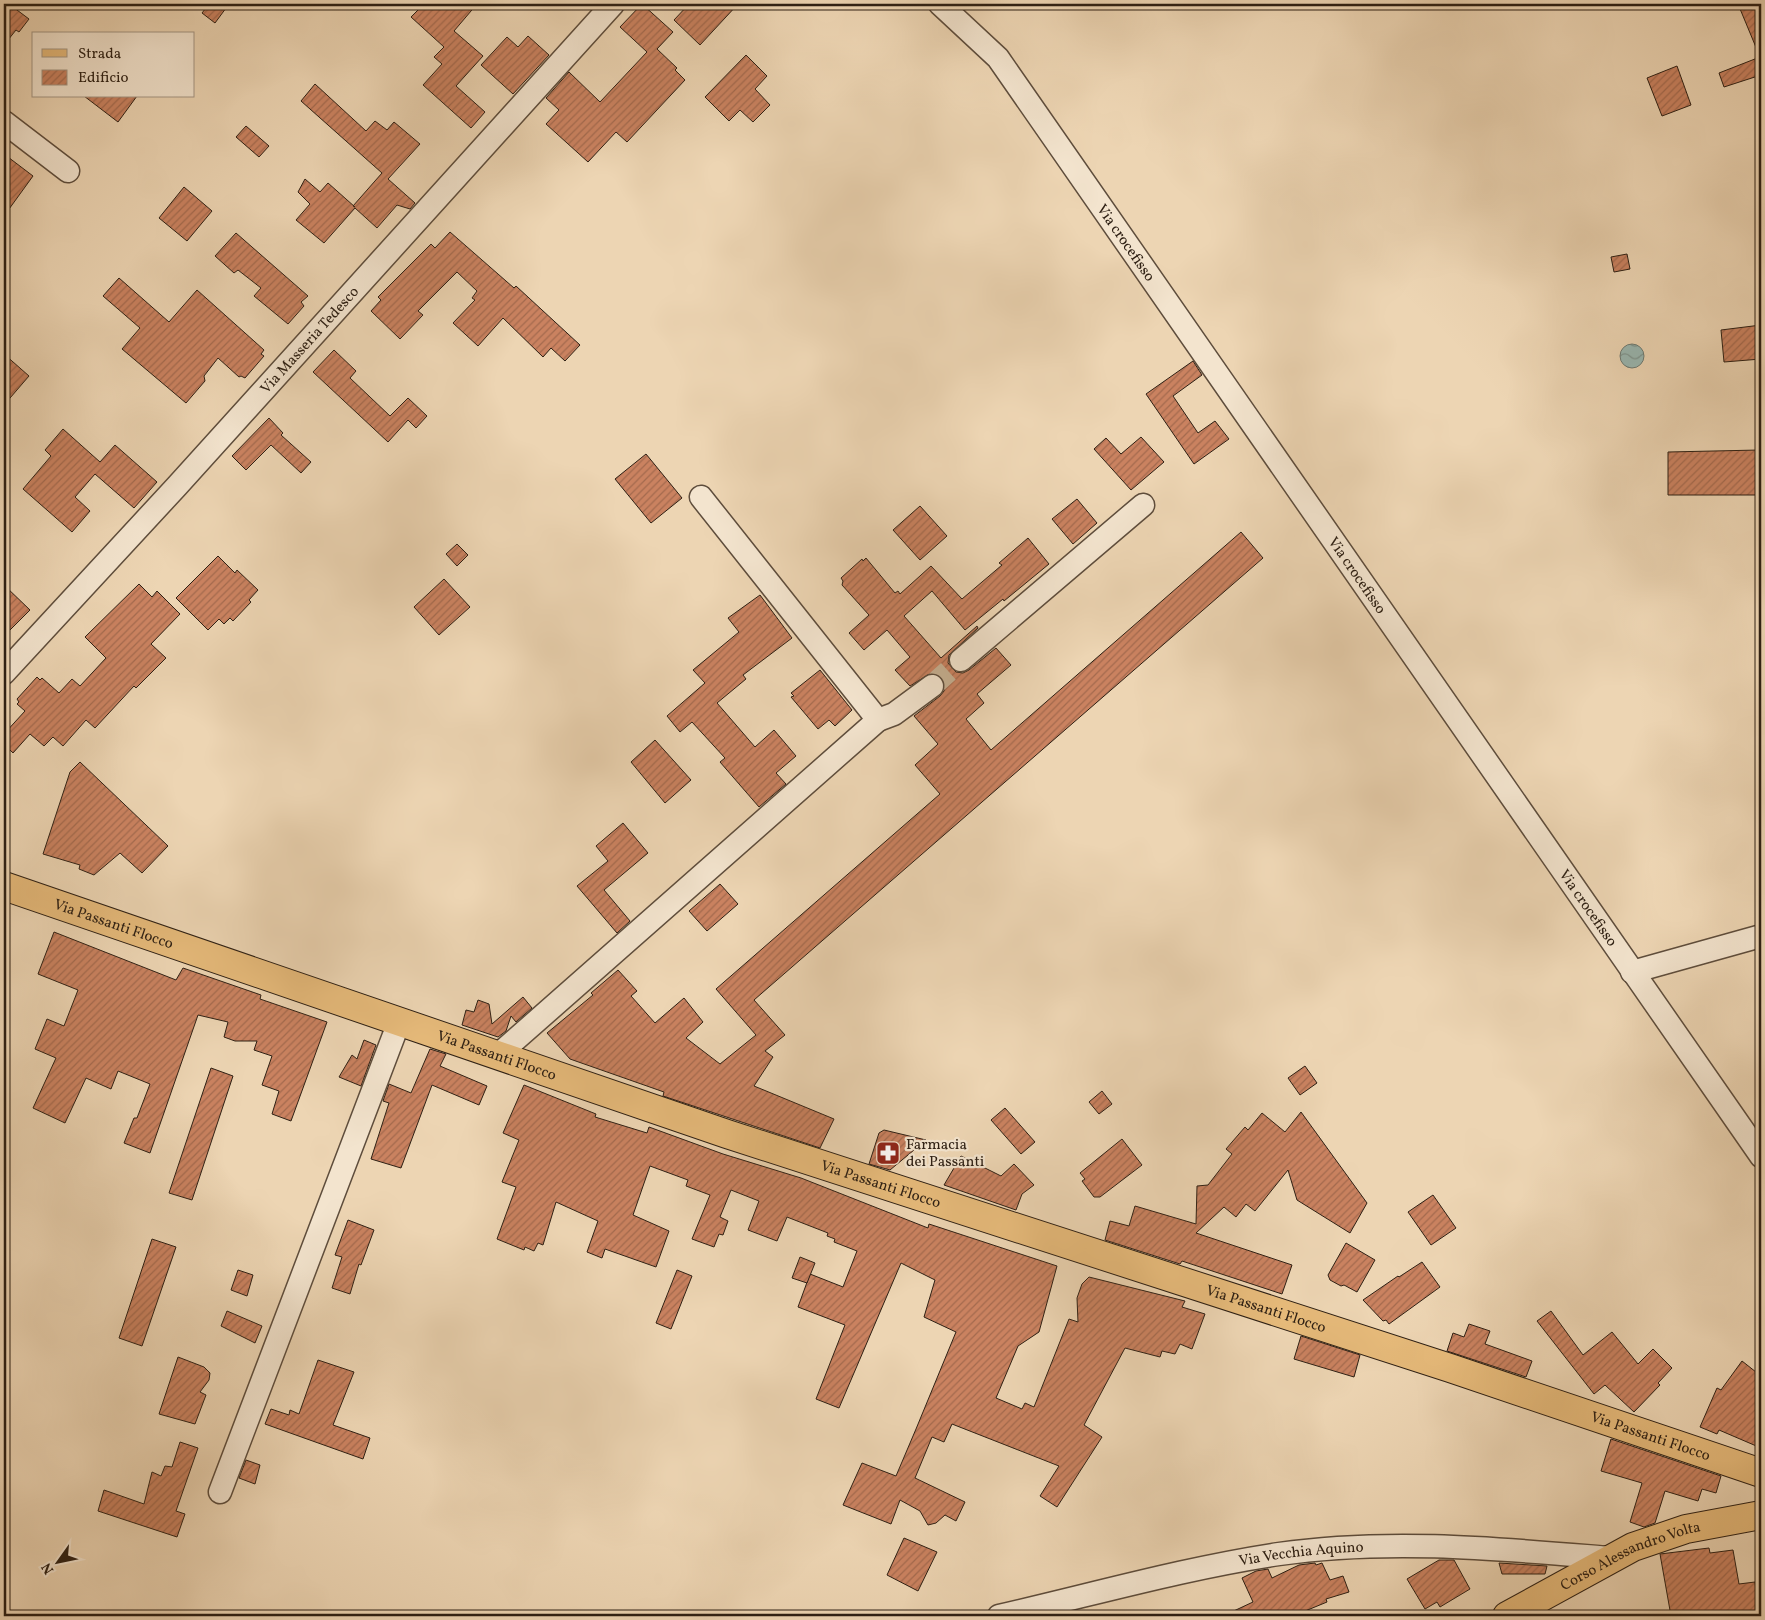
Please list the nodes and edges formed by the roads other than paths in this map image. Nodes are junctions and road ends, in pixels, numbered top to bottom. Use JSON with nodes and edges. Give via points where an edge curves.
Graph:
{"nodes":[{"id":1,"x":613,"y":4,"type":"edge"},
{"id":2,"x":940,"y":4,"type":"edge"},
{"id":3,"x":4,"y":122,"type":"edge"},
{"id":4,"x":68,"y":171,"type":"dead end"},
{"id":5,"x":701,"y":497,"type":"dead end"},
{"id":6,"x":1143,"y":505,"type":"dead end"},
{"id":7,"x":961,"y":660,"type":"tunnel mouth"},
{"id":8,"x":4,"y":674,"type":"edge"},
{"id":9,"x":932,"y":686,"type":"tunnel mouth"},
{"id":10,"x":878,"y":720,"type":"junction"},
{"id":11,"x":4,"y":886,"type":"edge"},
{"id":12,"x":1761,"y":936,"type":"edge"},
{"id":13,"x":1632,"y":972,"type":"junction"},
{"id":14,"x":399,"y":1022,"type":"junction"},
{"id":15,"x":498,"y":1055,"type":"junction"},
{"id":16,"x":1761,"y":1156,"type":"edge"},
{"id":17,"x":1761,"y":1473,"type":"edge"},
{"id":18,"x":220,"y":1492,"type":"dead end"},
{"id":19,"x":1761,"y":1515,"type":"edge"},
{"id":20,"x":1610,"y":1558,"type":"junction"},
{"id":21,"x":999,"y":1616,"type":"edge"},
{"id":22,"x":1507,"y":1616,"type":"edge"}],
"edges":[{"from":1,"to":8,"type":"street","name":"Via Masseria Tedesco"},
{"from":2,"to":13,"type":"street","name":"Via crocefisso","via":[[998,58]]},
{"from":3,"to":4,"type":"street"},
{"from":5,"to":10,"type":"street"},
{"from":6,"to":7,"type":"street"},
{"from":9,"to":10,"type":"street","via":[[894,714]]},
{"from":10,"to":15,"type":"street"},
{"from":11,"to":14,"type":"main road","name":"Via Passanti Flocco"},
{"from":12,"to":13,"type":"street"},
{"from":13,"to":16,"type":"street","name":"Via crocefisso"},
{"from":14,"to":15,"type":"main road","name":"Via Passanti Flocco"},
{"from":14,"to":18,"type":"street"},
{"from":15,"to":17,"type":"main road","name":"Via Passanti Flocco","via":[[727,1134],[1450,1368]]},
{"from":19,"to":20,"type":"main road","name":"Corso Alessandro Volta","via":[[1686,1529]]},
{"from":20,"to":21,"type":"street","name":"Via Vecchia Aquino","via":[[1447,1546],[1364,1547],[1280,1554]]},
{"from":20,"to":22,"type":"main road","name":"Corso Alessandro Volta"}]}
